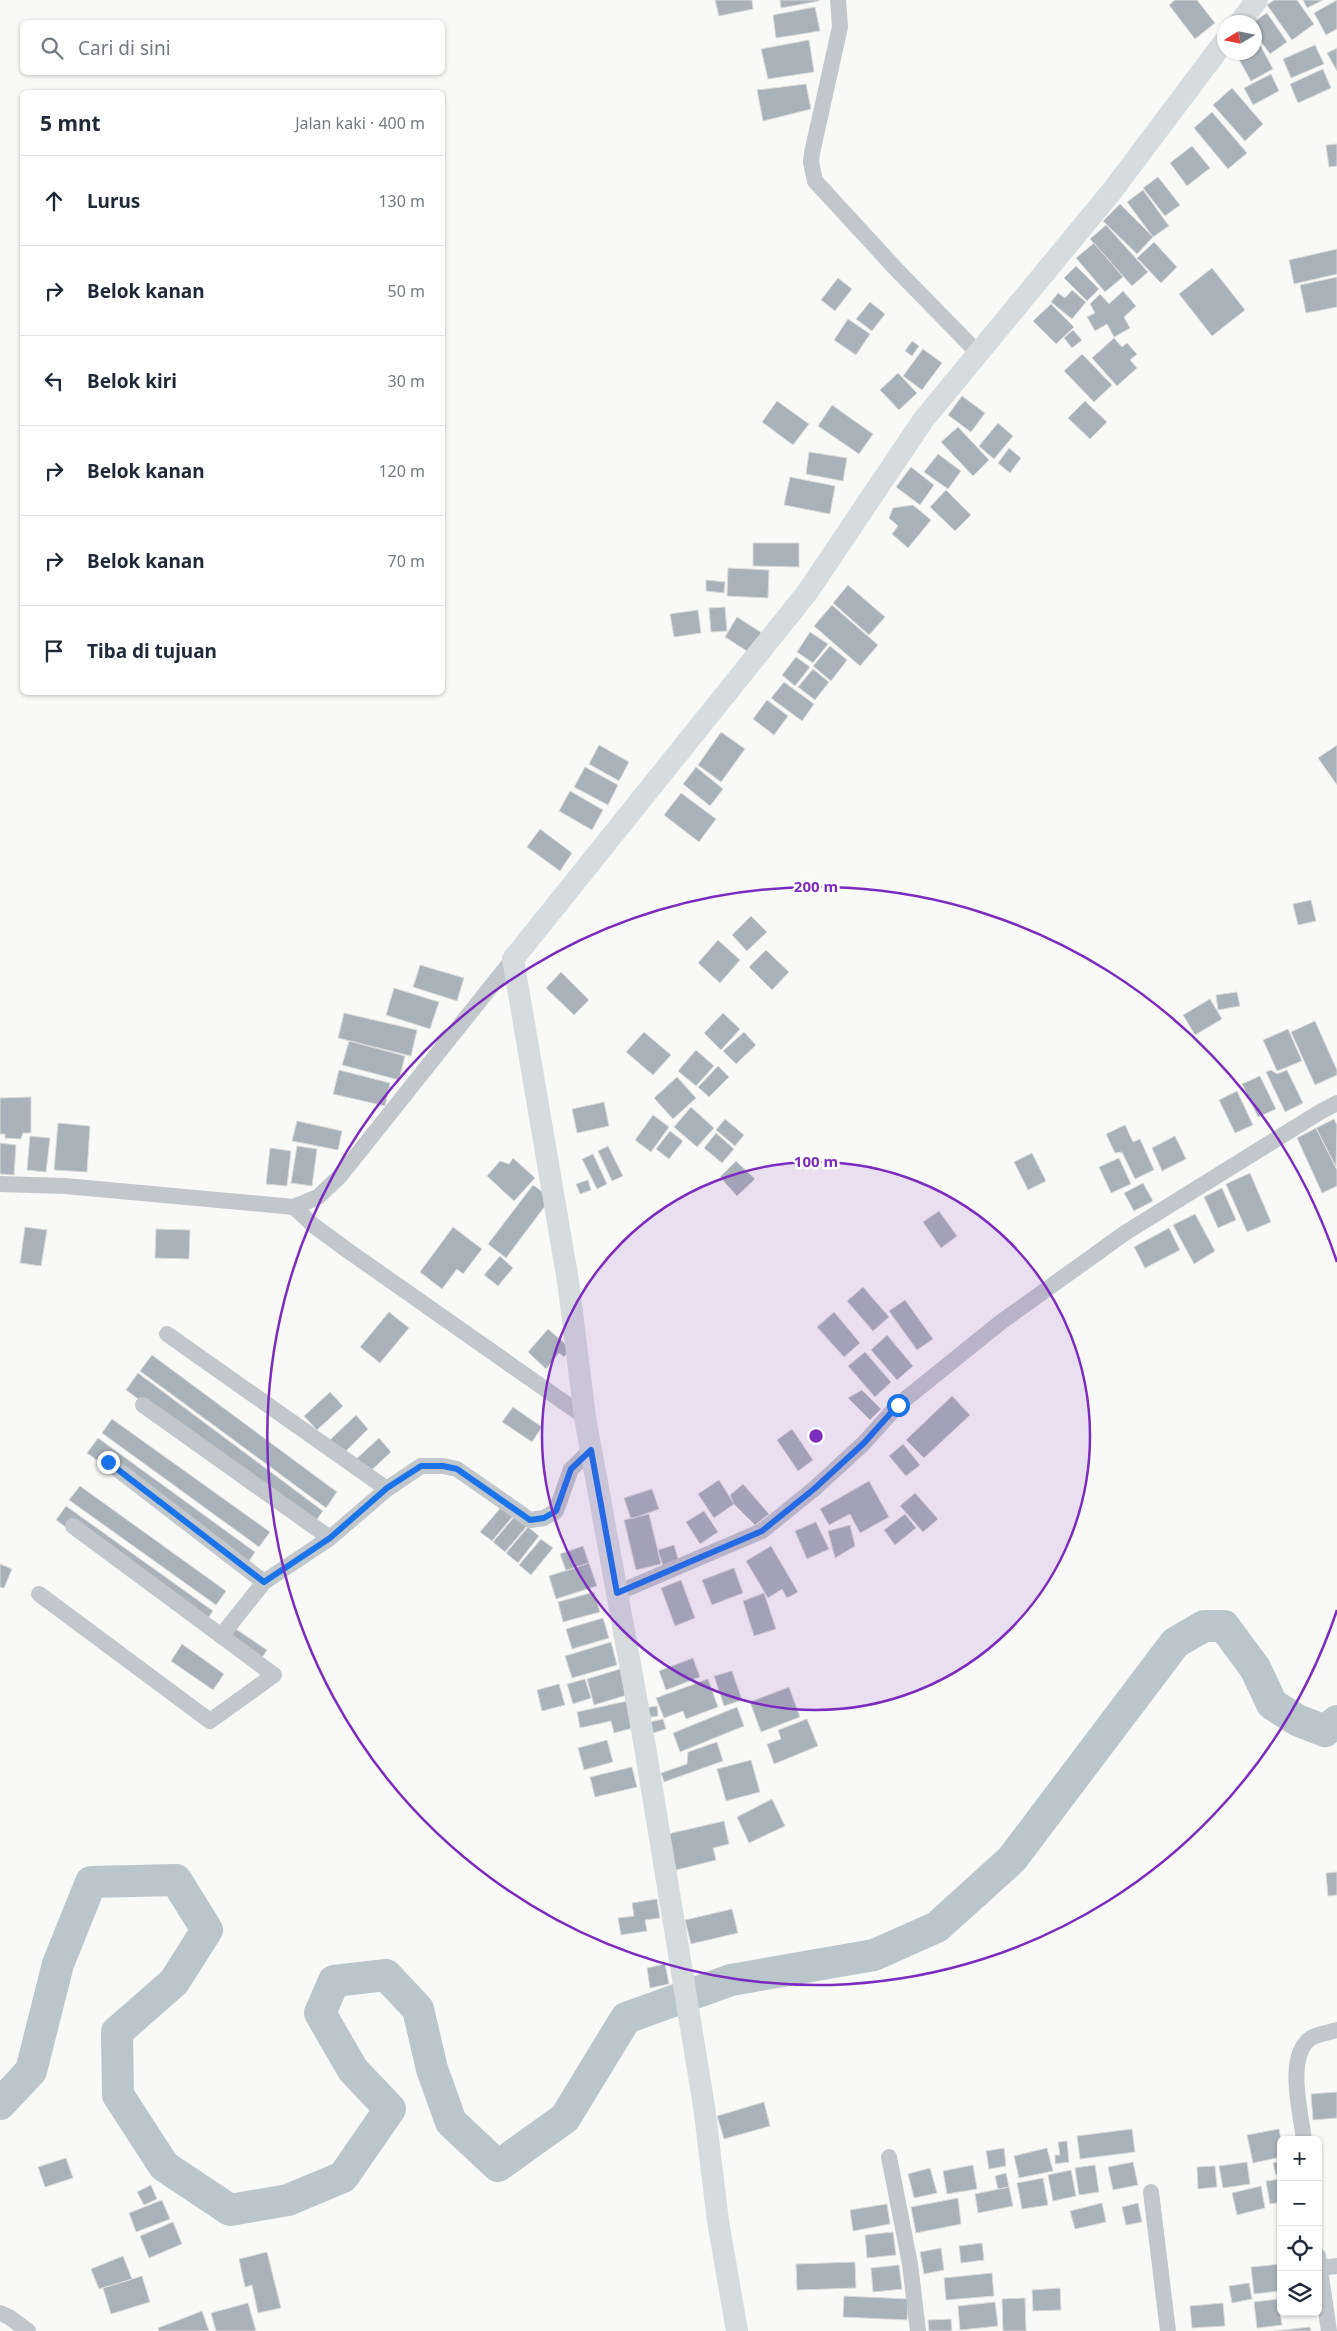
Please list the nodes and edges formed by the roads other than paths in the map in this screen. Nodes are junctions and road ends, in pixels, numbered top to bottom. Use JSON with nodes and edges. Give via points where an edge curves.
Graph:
{"nodes":[{"id":1,"x":838,"y":0,"type":"edge"},
{"id":2,"x":1257,"y":0,"type":"edge"},
{"id":3,"x":1245,"y":15,"type":"edge"},
{"id":4,"x":1217,"y":51,"type":"edge"},
{"id":5,"x":978,"y":353,"type":"junction"},
{"id":6,"x":513,"y":959,"type":"junction"},
{"id":7,"x":1337,"y":1103,"type":"edge"},
{"id":8,"x":0,"y":1184,"type":"edge"},
{"id":9,"x":294,"y":1207,"type":"junction"},
{"id":10,"x":167,"y":1334,"type":"dead end"},
{"id":11,"x":143,"y":1404,"type":"dead end"},
{"id":12,"x":585,"y":1417,"type":"junction"},
{"id":13,"x":591,"y":1450,"type":"junction"},
{"id":14,"x":108,"y":1462,"type":"dead end"},
{"id":15,"x":387,"y":1488,"type":"junction"},
{"id":16,"x":73,"y":1526,"type":"dead end"},
{"id":17,"x":330,"y":1538,"type":"junction"},
{"id":18,"x":264,"y":1582,"type":"junction"},
{"id":19,"x":617,"y":1593,"type":"junction"},
{"id":20,"x":39,"y":1594,"type":"dead end"},
{"id":21,"x":221,"y":1636,"type":"junction"},
{"id":22,"x":1337,"y":2030,"type":"edge"},
{"id":23,"x":1304,"y":2136,"type":"edge"},
{"id":24,"x":889,"y":2157,"type":"dead end"},
{"id":25,"x":1151,"y":2192,"type":"dead end"},
{"id":26,"x":1322,"y":2263,"type":"edge"},
{"id":27,"x":1337,"y":2266,"type":"edge"},
{"id":28,"x":1320,"y":2271,"type":"edge"},
{"id":29,"x":0,"y":2313,"type":"edge"},
{"id":30,"x":28,"y":2331,"type":"edge"},
{"id":31,"x":737,"y":2331,"type":"edge"},
{"id":32,"x":918,"y":2331,"type":"edge"},
{"id":33,"x":1168,"y":2331,"type":"edge"},
{"id":34,"x":1329,"y":2331,"type":"edge"}],
"edges":[{"from":1,"to":5,"type":"street","via":[[840,27],[812,153],[816,181]]},
{"from":2,"to":3,"type":"street"},
{"from":4,"to":5,"type":"street","via":[[1112,191]]},
{"from":5,"to":6,"type":"street","via":[[924,419],[806,594]]},
{"from":6,"to":9,"type":"street","via":[[340,1176],[318,1197]]},
{"from":6,"to":12,"type":"street","via":[[568,1281]]},
{"from":7,"to":19,"type":"street","via":[[1125,1233],[1001,1322],[898,1405],[857,1450],[762,1531]]},
{"from":8,"to":9,"type":"street","via":[[65,1186]]},
{"from":9,"to":12,"type":"street","via":[[347,1250]]},
{"from":10,"to":15,"type":"street"},
{"from":11,"to":17,"type":"street"},
{"from":12,"to":13,"type":"street"},
{"from":13,"to":15,"type":"street","via":[[571,1469],[556,1511],[539,1520],[530,1520],[457,1469],[443,1466],[421,1466]]},
{"from":13,"to":19,"type":"street"},
{"from":14,"to":18,"type":"street"},
{"from":15,"to":17,"type":"street"},
{"from":16,"to":21,"type":"street"},
{"from":17,"to":18,"type":"street"},
{"from":18,"to":21,"type":"street"},
{"from":19,"to":31,"type":"street","via":[[704,2106],[723,2260]]},
{"from":20,"to":21,"type":"street","via":[[210,1721],[274,1675]]},
{"from":22,"to":23,"type":"street","via":[[1311,2038],[1300,2049],[1296,2074]]},
{"from":24,"to":32,"type":"street","via":[[910,2264]]},
{"from":25,"to":33,"type":"street"},
{"from":26,"to":27,"type":"street"},
{"from":28,"to":34,"type":"street"},
{"from":29,"to":30,"type":"street"}]}
